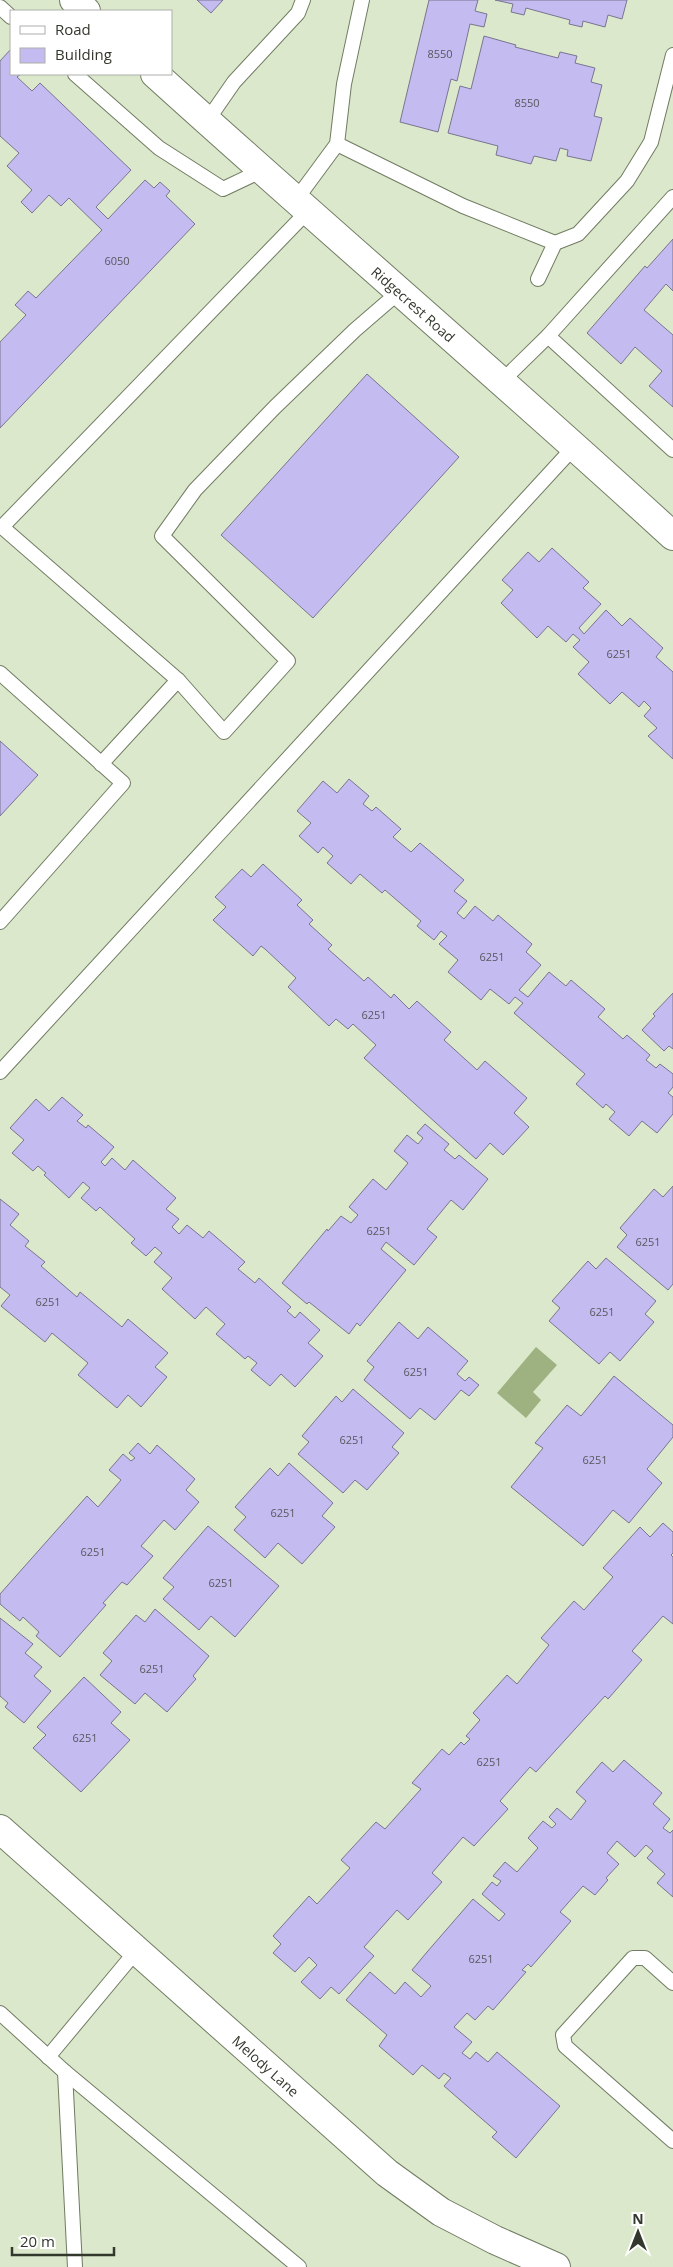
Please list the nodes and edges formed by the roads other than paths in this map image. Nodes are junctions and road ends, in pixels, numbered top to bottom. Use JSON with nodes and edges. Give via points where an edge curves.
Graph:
{"nodes":[{"id":1,"x":74,"y":0,"type":"edge"},
{"id":2,"x":303,"y":0,"type":"edge"},
{"id":3,"x":362,"y":0,"type":"edge"},
{"id":4,"x":0,"y":7,"type":"edge"},
{"id":5,"x":85,"y":10,"type":"edge"},
{"id":6,"x":10,"y":16,"type":"edge"},
{"id":7,"x":673,"y":55,"type":"edge"},
{"id":8,"x":77,"y":75,"type":"edge"},
{"id":9,"x":156,"y":75,"type":"edge"},
{"id":10,"x":206,"y":121,"type":"junction"},
{"id":11,"x":337,"y":144,"type":"junction"},
{"id":12,"x":262,"y":171,"type":"junction"},
{"id":13,"x":673,"y":198,"type":"edge"},
{"id":14,"x":301,"y":206,"type":"junction"},
{"id":15,"x":556,"y":243,"type":"junction"},
{"id":16,"x":538,"y":279,"type":"dead end"},
{"id":17,"x":399,"y":292,"type":"junction"},
{"id":18,"x":548,"y":336,"type":"junction"},
{"id":19,"x":502,"y":382,"type":"junction"},
{"id":20,"x":575,"y":446,"type":"junction"},
{"id":21,"x":673,"y":450,"type":"edge"},
{"id":22,"x":1,"y":526,"type":"edge"},
{"id":23,"x":673,"y":536,"type":"edge"},
{"id":24,"x":0,"y":673,"type":"edge"},
{"id":25,"x":178,"y":680,"type":"junction"},
{"id":26,"x":102,"y":764,"type":"junction"},
{"id":27,"x":0,"y":922,"type":"edge"},
{"id":28,"x":0,"y":1072,"type":"edge"},
{"id":29,"x":0,"y":1829,"type":"edge"},
{"id":30,"x":137,"y":1950,"type":"junction"},
{"id":31,"x":673,"y":1983,"type":"edge"},
{"id":32,"x":0,"y":2013,"type":"edge"},
{"id":33,"x":48,"y":2057,"type":"junction"},
{"id":34,"x":65,"y":2072,"type":"junction"},
{"id":35,"x":673,"y":2141,"type":"edge"},
{"id":36,"x":75,"y":2267,"type":"edge"},
{"id":37,"x":299,"y":2267,"type":"edge"},
{"id":38,"x":556,"y":2267,"type":"edge"}],
"edges":[{"from":1,"to":5,"type":"street"},
{"from":2,"to":10,"type":"lane","via":[[298,13],[234,82]]},
{"from":3,"to":11,"type":"lane","via":[[344,84]]},
{"from":4,"to":6,"type":"lane"},
{"from":7,"to":15,"type":"lane","via":[[651,142],[627,181],[578,234]]},
{"from":8,"to":12,"type":"lane","via":[[159,148],[223,189]]},
{"from":9,"to":10,"type":"street","name":"Ridgecrest Road"},
{"from":10,"to":12,"type":"street","name":"Ridgecrest Road"},
{"from":11,"to":14,"type":"lane"},
{"from":11,"to":15,"type":"lane","via":[[463,206]]},
{"from":12,"to":14,"type":"street","name":"Ridgecrest Road"},
{"from":13,"to":18,"type":"lane"},
{"from":14,"to":17,"type":"street","name":"Ridgecrest Road"},
{"from":14,"to":22,"type":"lane"},
{"from":15,"to":16,"type":"lane"},
{"from":17,"to":19,"type":"street","name":"Ridgecrest Road"},
{"from":17,"to":25,"type":"lane","via":[[354,330],[275,407],[195,490],[162,536],[288,661],[224,732]]},
{"from":18,"to":19,"type":"lane"},
{"from":18,"to":21,"type":"lane"},
{"from":19,"to":20,"type":"street","name":"Ridgecrest Road"},
{"from":20,"to":23,"type":"street","name":"Ridgecrest Road"},
{"from":20,"to":28,"type":"lane"},
{"from":22,"to":25,"type":"lane"},
{"from":24,"to":26,"type":"lane"},
{"from":25,"to":26,"type":"lane"},
{"from":26,"to":27,"type":"lane","via":[[123,783]]},
{"from":29,"to":30,"type":"street","name":"Melody Lane"},
{"from":30,"to":33,"type":"lane"},
{"from":30,"to":38,"type":"street","name":"Melody Lane","via":[[387,2173],[441,2212]]},
{"from":31,"to":35,"type":"lane","via":[[645,1958],[633,1958],[563,2036],[565,2046]]},
{"from":32,"to":33,"type":"lane"},
{"from":33,"to":34,"type":"lane"},
{"from":34,"to":36,"type":"lane"},
{"from":34,"to":37,"type":"lane"}]}
